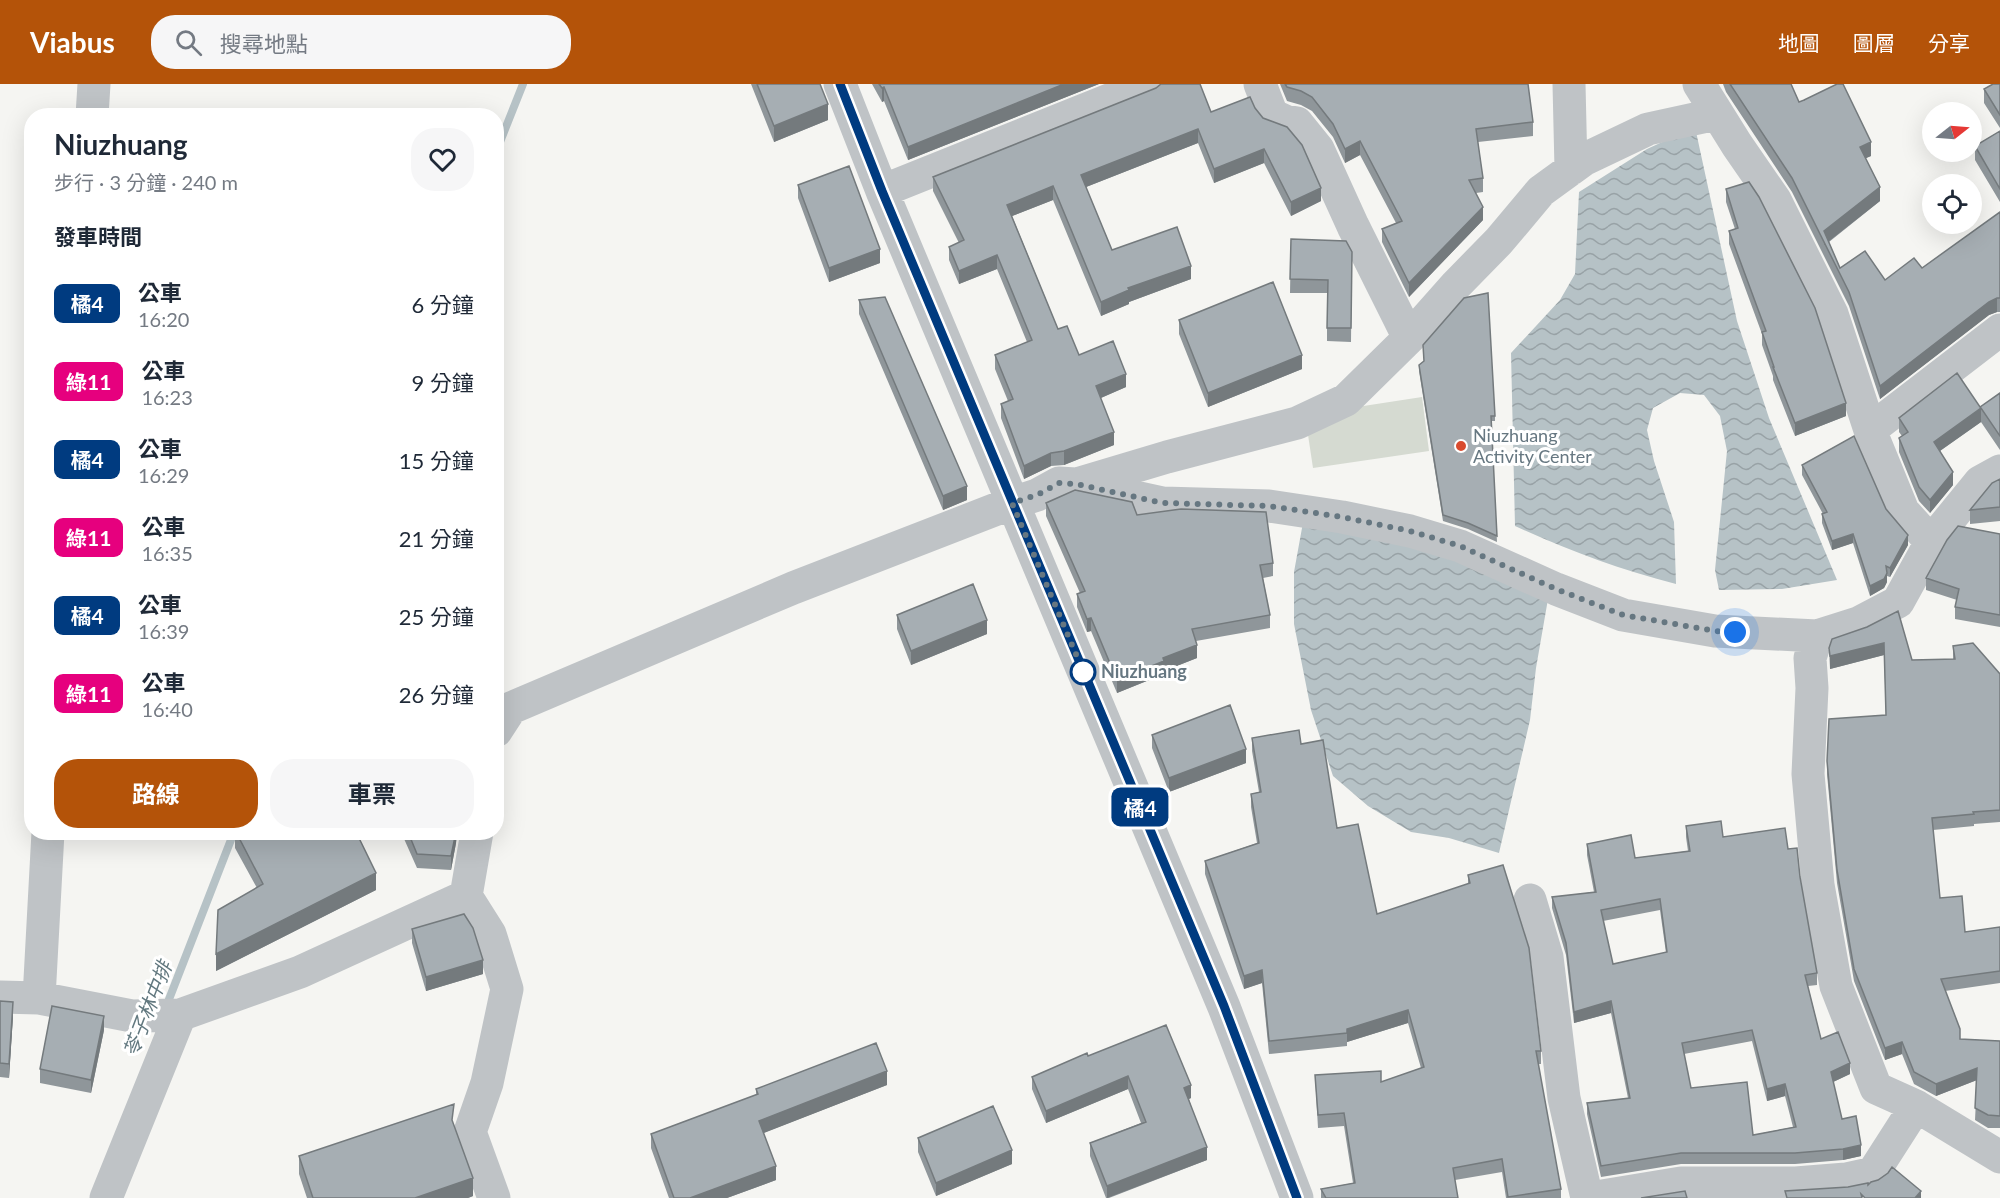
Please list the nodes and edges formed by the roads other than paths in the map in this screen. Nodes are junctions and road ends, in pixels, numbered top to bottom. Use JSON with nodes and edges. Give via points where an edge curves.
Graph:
{"nodes":[{"id":1,"x":94,"y":84,"type":"edge"},
{"id":2,"x":840,"y":84,"type":"edge"},
{"id":3,"x":1149,"y":84,"type":"edge"},
{"id":4,"x":1260,"y":84,"type":"edge"},
{"id":5,"x":1569,"y":84,"type":"edge"},
{"id":6,"x":1699,"y":84,"type":"edge"},
{"id":7,"x":92,"y":108,"type":"edge"},
{"id":8,"x":1717,"y":114,"type":"junction"},
{"id":9,"x":1571,"y":169,"type":"junction"},
{"id":10,"x":882,"y":191,"type":"junction"},
{"id":11,"x":2000,"y":330,"type":"edge"},
{"id":12,"x":1409,"y":338,"type":"junction"},
{"id":13,"x":1870,"y":430,"type":"junction"},
{"id":14,"x":2000,"y":471,"type":"edge"},
{"id":15,"x":1076,"y":484,"type":"junction"},
{"id":16,"x":1012,"y":503,"type":"junction"},
{"id":17,"x":1931,"y":542,"type":"junction"},
{"id":18,"x":1817,"y":636,"type":"junction"},
{"id":19,"x":504,"y":719,"type":"edge"},
{"id":20,"x":48,"y":840,"type":"edge"},
{"id":21,"x":476,"y":840,"type":"edge"},
{"id":22,"x":466,"y":896,"type":"junction"},
{"id":23,"x":1530,"y":900,"type":"dead end"},
{"id":24,"x":0,"y":997,"type":"edge"},
{"id":25,"x":39,"y":999,"type":"junction"},
{"id":26,"x":175,"y":1016,"type":"junction"},
{"id":27,"x":1916,"y":1106,"type":"junction"},
{"id":28,"x":2000,"y":1156,"type":"edge"},
{"id":29,"x":1798,"y":1190,"type":"edge"},
{"id":30,"x":106,"y":1198,"type":"edge"},
{"id":31,"x":494,"y":1198,"type":"edge"},
{"id":32,"x":1297,"y":1198,"type":"edge"},
{"id":33,"x":1589,"y":1198,"type":"edge"}],
"edges":[{"from":1,"to":7,"type":"street"},
{"from":2,"to":10,"type":"street"},
{"from":3,"to":10,"type":"street"},
{"from":4,"to":12,"type":"street","via":[[1272,115],[1297,123],[1318,149]]},
{"from":5,"to":9,"type":"street"},
{"from":6,"to":8,"type":"street"},
{"from":8,"to":9,"type":"street","via":[[1648,129]]},
{"from":8,"to":13,"type":"street","via":[[1775,200],[1833,314]]},
{"from":9,"to":12,"type":"street","via":[[1541,191]]},
{"from":10,"to":16,"type":"street"},
{"from":11,"to":13,"type":"street"},
{"from":12,"to":15,"type":"street","via":[[1346,400],[1297,423]]},
{"from":13,"to":17,"type":"street","via":[[1903,511]]},
{"from":14,"to":17,"type":"street","via":[[1980,482]]},
{"from":15,"to":16,"type":"street","via":[[1059,483]]},
{"from":15,"to":18,"type":"street","via":[[1163,503],[1269,506],[1342,517],[1460,546],[1623,615],[1715,631]]},
{"from":16,"to":19,"type":"street","via":[[793,588],[511,708]]},
{"from":16,"to":32,"type":"street","via":[[1224,1006]]},
{"from":17,"to":18,"type":"street","via":[[1898,602],[1858,623]]},
{"from":18,"to":27,"type":"street","via":[[1810,658],[1808,774],[1818,885],[1836,986],[1876,1088]]},
{"from":20,"to":25,"type":"street"},
{"from":21,"to":22,"type":"street"},
{"from":22,"to":26,"type":"street","via":[[300,972]]},
{"from":22,"to":31,"type":"street","via":[[490,934],[507,989],[487,1083],[470,1132]]},
{"from":23,"to":33,"type":"street","via":[[1547,957],[1564,1098]]},
{"from":24,"to":25,"type":"street"},
{"from":25,"to":26,"type":"street","via":[[132,1016]]},
{"from":26,"to":30,"type":"street"},
{"from":27,"to":28,"type":"street"},
{"from":27,"to":29,"type":"street","via":[[1873,1173]]},
{"from":29,"to":33,"type":"street","via":[[1681,1183]]}]}
